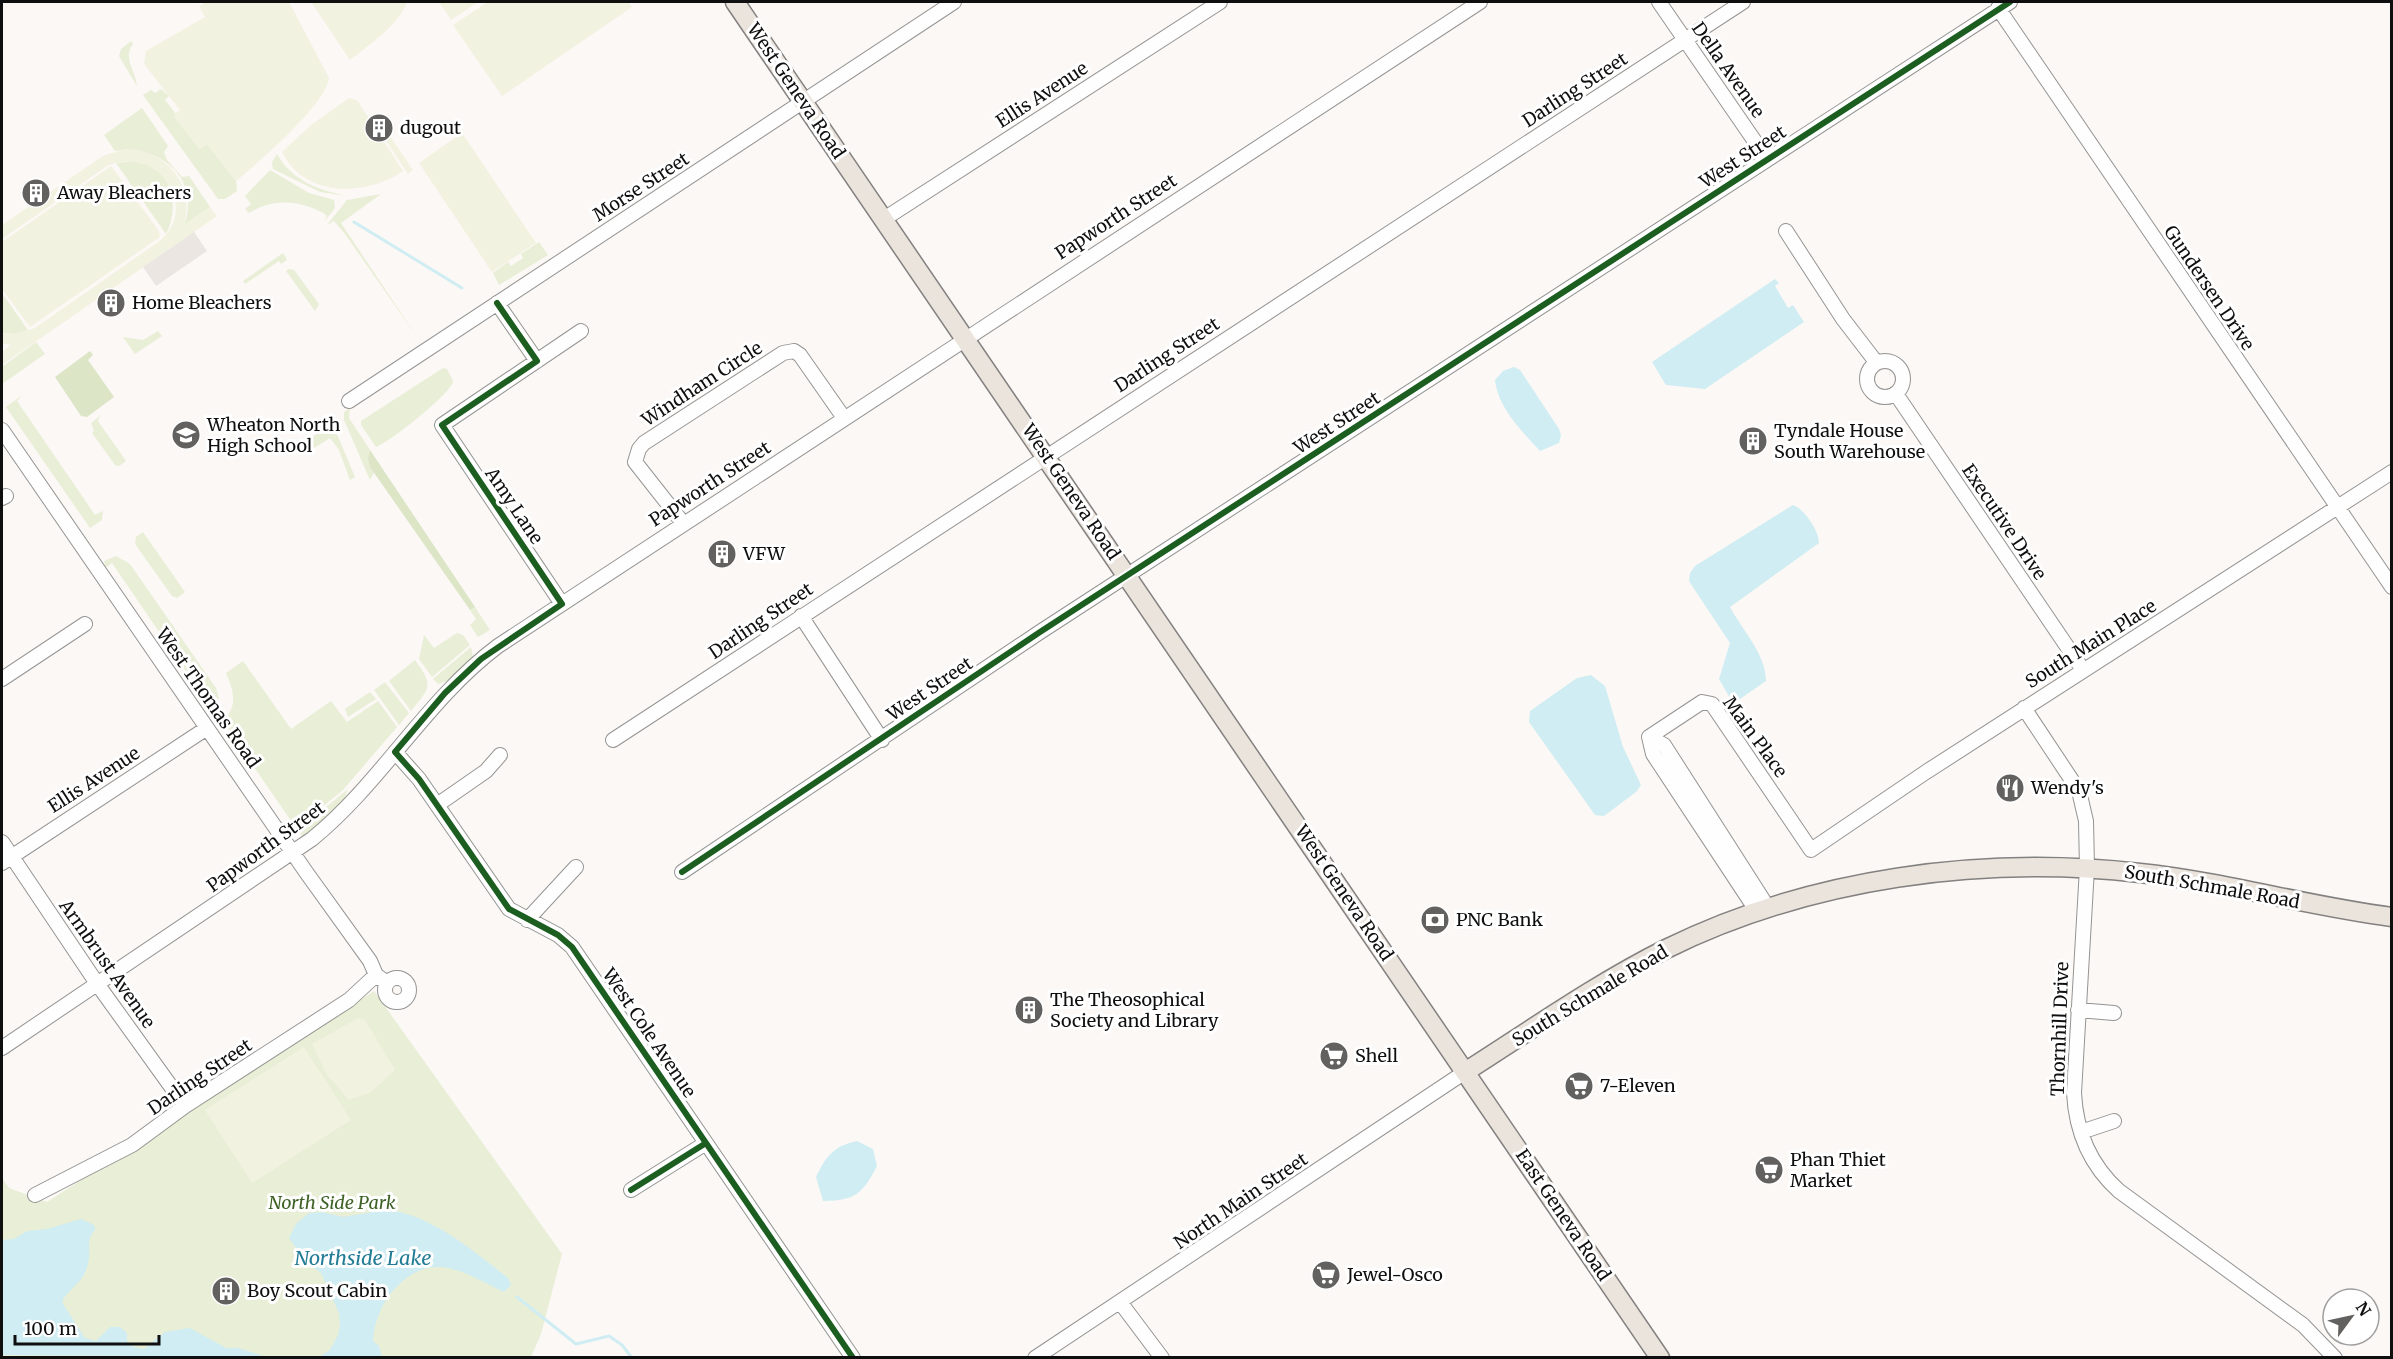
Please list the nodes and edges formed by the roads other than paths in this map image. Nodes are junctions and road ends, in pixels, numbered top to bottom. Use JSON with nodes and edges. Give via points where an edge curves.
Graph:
{"nodes":[{"id":1,"x":735,"y":2,"type":"edge"},
{"id":2,"x":954,"y":2,"type":"edge"},
{"id":3,"x":1220,"y":2,"type":"edge"},
{"id":4,"x":1480,"y":2,"type":"edge"},
{"id":5,"x":1659,"y":2,"type":"edge"},
{"id":6,"x":1743,"y":2,"type":"edge"},
{"id":7,"x":2004,"y":5,"type":"edge"},
{"id":8,"x":1685,"y":40,"type":"junction"},
{"id":9,"x":803,"y":101,"type":"junction"},
{"id":10,"x":1767,"y":159,"type":"junction"},
{"id":11,"x":884,"y":219,"type":"junction"},
{"id":12,"x":1786,"y":231,"type":"dead end"},
{"id":13,"x":497,"y":303,"type":"junction"},
{"id":14,"x":581,"y":331,"type":"dead end"},
{"id":15,"x":965,"y":338,"type":"junction"},
{"id":16,"x":537,"y":361,"type":"junction"},
{"id":17,"x":1876,"y":362,"type":"junction"},
{"id":18,"x":1896,"y":394,"type":"junction"},
{"id":19,"x":348,"y":401,"type":"dead end"},
{"id":20,"x":844,"y":418,"type":"junction"},
{"id":21,"x":2,"y":430,"type":"edge"},
{"id":22,"x":1046,"y":456,"type":"junction"},
{"id":23,"x":2391,"y":472,"type":"edge"},
{"id":24,"x":2338,"y":507,"type":"junction"},
{"id":25,"x":683,"y":524,"type":"junction"},
{"id":26,"x":1129,"y":577,"type":"junction"},
{"id":27,"x":2391,"y":588,"type":"edge"},
{"id":28,"x":562,"y":604,"type":"junction"},
{"id":29,"x":801,"y":616,"type":"junction"},
{"id":30,"x":85,"y":624,"type":"dead end"},
{"id":31,"x":2083,"y":670,"type":"junction"},
{"id":32,"x":2,"y":679,"type":"edge"},
{"id":33,"x":2025,"y":708,"type":"junction"},
{"id":34,"x":207,"y":728,"type":"junction"},
{"id":35,"x":613,"y":740,"type":"dead end"},
{"id":36,"x":882,"y":740,"type":"junction"},
{"id":37,"x":395,"y":752,"type":"junction"},
{"id":38,"x":500,"y":755,"type":"dead end"},
{"id":39,"x":436,"y":805,"type":"junction"},
{"id":40,"x":2,"y":842,"type":"edge"},
{"id":41,"x":1811,"y":850,"type":"joint"},
{"id":42,"x":293,"y":853,"type":"junction"},
{"id":43,"x":7,"y":860,"type":"edge"},
{"id":44,"x":576,"y":867,"type":"dead end"},
{"id":45,"x":2087,"y":868,"type":"junction"},
{"id":46,"x":682,"y":872,"type":"dead end"},
{"id":47,"x":1763,"y":911,"type":"junction"},
{"id":48,"x":2391,"y":917,"type":"edge"},
{"id":49,"x":527,"y":920,"type":"junction"},
{"id":50,"x":382,"y":979,"type":"joint"},
{"id":51,"x":99,"y":985,"type":"junction"},
{"id":52,"x":2078,"y":1010,"type":"junction"},
{"id":53,"x":2115,"y":1013,"type":"dead end"},
{"id":54,"x":2,"y":1048,"type":"edge"},
{"id":55,"x":1465,"y":1072,"type":"junction"},
{"id":56,"x":185,"y":1106,"type":"junction"},
{"id":57,"x":2114,"y":1121,"type":"dead end"},
{"id":58,"x":2081,"y":1132,"type":"junction"},
{"id":59,"x":706,"y":1143,"type":"junction"},
{"id":60,"x":631,"y":1190,"type":"dead end"},
{"id":61,"x":35,"y":1195,"type":"dead end"},
{"id":62,"x":1120,"y":1302,"type":"junction"},
{"id":63,"x":853,"y":1358,"type":"edge"},
{"id":64,"x":1035,"y":1358,"type":"edge"},
{"id":65,"x":1162,"y":1358,"type":"edge"},
{"id":66,"x":1660,"y":1358,"type":"edge"},
{"id":67,"x":2335,"y":1358,"type":"edge"}],
"edges":[{"from":1,"to":9,"type":"main road","name":"West Geneva Road"},
{"from":2,"to":9,"type":"street","name":"Morse Street"},
{"from":3,"to":11,"type":"street","name":"Ellis Avenue"},
{"from":4,"to":15,"type":"street","name":"Papworth Street"},
{"from":5,"to":8,"type":"street","name":"Della Avenue"},
{"from":6,"to":8,"type":"street","name":"Darling Street"},
{"from":7,"to":10,"type":"street","name":"West Street"},
{"from":7,"to":24,"type":"street","name":"Gundersen Drive"},
{"from":8,"to":10,"type":"street","name":"Della Avenue"},
{"from":8,"to":22,"type":"street","name":"Darling Street"},
{"from":9,"to":11,"type":"main road","name":"West Geneva Road"},
{"from":9,"to":13,"type":"street","name":"Morse Street"},
{"from":10,"to":26,"type":"street","name":"West Street"},
{"from":11,"to":15,"type":"main road","name":"West Geneva Road"},
{"from":12,"to":17,"type":"street"},
{"from":13,"to":16,"type":"street"},
{"from":13,"to":19,"type":"street","name":"Morse Street"},
{"from":14,"to":16,"type":"street"},
{"from":15,"to":20,"type":"street","name":"Papworth Street"},
{"from":15,"to":22,"type":"main road","name":"West Geneva Road"},
{"from":16,"to":28,"type":"street","name":"Amy Lane","via":[[442,425]]},
{"from":17,"to":18,"type":"street","via":[[1888,361],[1902,372],[1903,384]]},
{"from":17,"to":18,"type":"street","via":[[1868,371],[1870,389],[1885,397]]},
{"from":18,"to":31,"type":"street","name":"Executive Drive"},
{"from":20,"to":25,"type":"street","name":"Papworth Street"},
{"from":20,"to":25,"type":"street","name":"Windham Circle","via":[[794,351],[783,353],[644,443],[635,462]]},
{"from":21,"to":34,"type":"street","name":"West Thomas Road"},
{"from":22,"to":26,"type":"main road","name":"West Geneva Road"},
{"from":22,"to":29,"type":"street","name":"Darling Street"},
{"from":23,"to":24,"type":"street","name":"South Main Place"},
{"from":24,"to":27,"type":"street","name":"Gundersen Drive"},
{"from":24,"to":31,"type":"street","name":"South Main Place"},
{"from":25,"to":28,"type":"street","name":"Papworth Street"},
{"from":26,"to":36,"type":"street","name":"West Street","via":[[1040,632]]},
{"from":26,"to":55,"type":"main road","name":"West Geneva Road"},
{"from":28,"to":37,"type":"street","name":"Papworth Street","via":[[481,659],[445,693]]},
{"from":29,"to":35,"type":"street","name":"Darling Street"},
{"from":29,"to":36,"type":"street"},
{"from":30,"to":32,"type":"street"},
{"from":31,"to":33,"type":"street","name":"South Main Place"},
{"from":33,"to":41,"type":"street","name":"South Main Place"},
{"from":33,"to":45,"type":"street","name":"Thornhill Drive","via":[[2079,791],[2086,821]]},
{"from":34,"to":42,"type":"street","name":"West Thomas Road"},
{"from":34,"to":43,"type":"street","name":"Ellis Avenue"},
{"from":36,"to":46,"type":"street","name":"West Street"},
{"from":37,"to":39,"type":"street","name":"West Cole Avenue"},
{"from":37,"to":42,"type":"street","name":"Papworth Street","via":[[343,812]]},
{"from":38,"to":39,"type":"street","via":[[486,771]]},
{"from":39,"to":49,"type":"street","name":"West Cole Avenue","via":[[509,909]]},
{"from":40,"to":43,"type":"street","name":"Armbrust Avenue"},
{"from":41,"to":47,"type":"street","name":"Main Place","via":[[1712,704],[1702,702],[1649,737],[1664,745]]},
{"from":42,"to":50,"type":"street","name":"West Thomas Road"},
{"from":42,"to":51,"type":"street","name":"Papworth Street"},
{"from":43,"to":51,"type":"street","name":"Armbrust Avenue"},
{"from":44,"to":49,"type":"street"},
{"from":45,"to":47,"type":"main road","name":"South Schmale Road","via":[[2012,867],[1941,872],[1858,886]]},
{"from":45,"to":48,"type":"main road","name":"South Schmale Road","via":[[2185,879]]},
{"from":45,"to":52,"type":"street","name":"Thornhill Drive"},
{"from":47,"to":55,"type":"main road","name":"South Schmale Road","via":[[1650,958]]},
{"from":49,"to":59,"type":"street","name":"West Cole Avenue","via":[[558,935],[572,947]]},
{"from":50,"to":56,"type":"street","name":"Darling Street"},
{"from":51,"to":54,"type":"street","name":"Papworth Street"},
{"from":51,"to":56,"type":"street","name":"Armbrust Avenue"},
{"from":52,"to":53,"type":"street"},
{"from":52,"to":58,"type":"street","name":"Thornhill Drive","via":[[2074,1093]]},
{"from":55,"to":62,"type":"street","name":"North Main Street"},
{"from":55,"to":66,"type":"main road","name":"East Geneva Road"},
{"from":56,"to":61,"type":"street","name":"Darling Street","via":[[132,1145]]},
{"from":57,"to":58,"type":"street"},
{"from":58,"to":67,"type":"street","name":"Thornhill Drive","via":[[2094,1162],[2119,1191],[2303,1325]]},
{"from":59,"to":60,"type":"street"},
{"from":59,"to":63,"type":"street","name":"West Cole Avenue"},
{"from":62,"to":64,"type":"street","name":"North Main Street"},
{"from":62,"to":65,"type":"street"}]}
